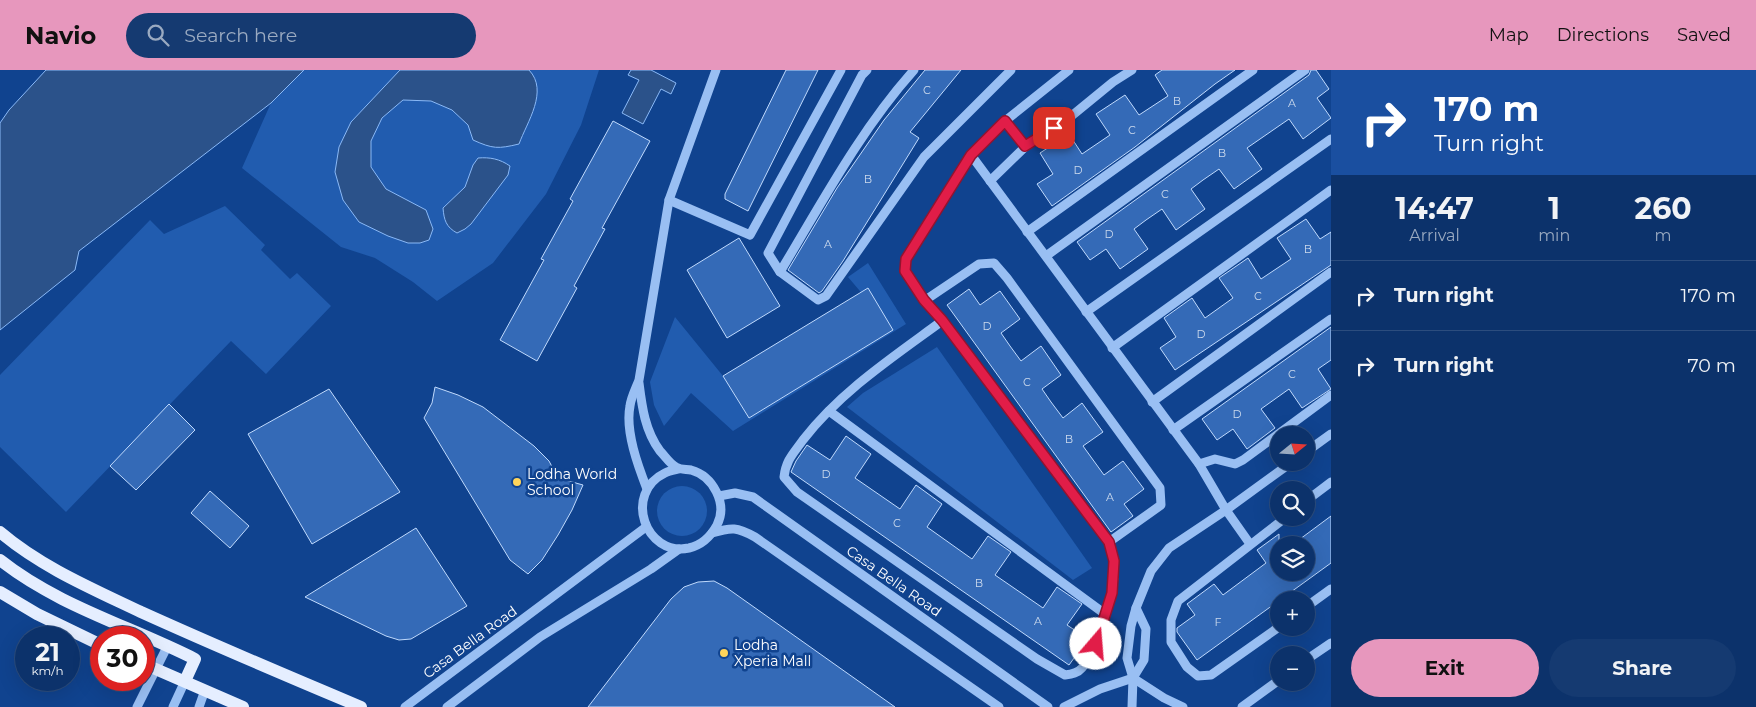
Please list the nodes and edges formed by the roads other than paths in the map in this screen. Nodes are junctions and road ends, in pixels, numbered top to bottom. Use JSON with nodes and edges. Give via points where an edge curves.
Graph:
{"nodes":[{"id":1,"x":716,"y":70,"type":"edge"},
{"id":2,"x":840,"y":70,"type":"edge"},
{"id":3,"x":867,"y":70,"type":"edge"},
{"id":4,"x":914,"y":70,"type":"edge"},
{"id":5,"x":1010,"y":70,"type":"edge"},
{"id":6,"x":1069,"y":70,"type":"edge"},
{"id":7,"x":1132,"y":70,"type":"edge"},
{"id":8,"x":1253,"y":70,"type":"edge"},
{"id":9,"x":1305,"y":70,"type":"edge"},
{"id":10,"x":1005,"y":121,"type":"junction"},
{"id":11,"x":1331,"y":139,"type":"edge"},
{"id":12,"x":1025,"y":146,"type":"junction"},
{"id":13,"x":971,"y":155,"type":"junction"},
{"id":14,"x":990,"y":181,"type":"junction"},
{"id":15,"x":1331,"y":190,"type":"edge"},
{"id":16,"x":669,"y":200,"type":"junction"},
{"id":17,"x":1027,"y":232,"type":"junction"},
{"id":18,"x":1046,"y":256,"type":"junction"},
{"id":19,"x":780,"y":272,"type":"junction"},
{"id":20,"x":1331,"y":272,"type":"edge"},
{"id":21,"x":924,"y":300,"type":"junction"},
{"id":22,"x":1086,"y":312,"type":"junction"},
{"id":23,"x":1331,"y":319,"type":"edge"},
{"id":24,"x":942,"y":320,"type":"junction"},
{"id":25,"x":1112,"y":348,"type":"junction"},
{"id":26,"x":639,"y":380,"type":"junction"},
{"id":27,"x":1331,"y":395,"type":"edge"},
{"id":28,"x":1152,"y":402,"type":"junction"},
{"id":29,"x":829,"y":411,"type":"junction"},
{"id":30,"x":1173,"y":430,"type":"junction"},
{"id":31,"x":1331,"y":434,"type":"edge"},
{"id":32,"x":1315,"y":446,"type":"edge"},
{"id":33,"x":1199,"y":464,"type":"junction"},
{"id":34,"x":679,"y":469,"type":"junction"},
{"id":35,"x":1280,"y":471,"type":"edge"},
{"id":36,"x":1331,"y":482,"type":"edge"},
{"id":37,"x":647,"y":490,"type":"junction"},
{"id":38,"x":1315,"y":494,"type":"edge"},
{"id":39,"x":719,"y":496,"type":"junction"},
{"id":40,"x":1226,"y":510,"type":"junction"},
{"id":41,"x":1274,"y":526,"type":"edge"},
{"id":42,"x":646,"y":527,"type":"junction"},
{"id":43,"x":0,"y":532,"type":"edge"},
{"id":44,"x":712,"y":533,"type":"junction"},
{"id":45,"x":1109,"y":542,"type":"junction"},
{"id":46,"x":1250,"y":544,"type":"junction"},
{"id":47,"x":679,"y":549,"type":"junction"},
{"id":48,"x":0,"y":560,"type":"edge"},
{"id":49,"x":1331,"y":589,"type":"edge"},
{"id":50,"x":0,"y":592,"type":"edge"},
{"id":51,"x":1315,"y":601,"type":"edge"},
{"id":52,"x":1136,"y":608,"type":"junction"},
{"id":53,"x":1105,"y":614,"type":"junction"},
{"id":54,"x":1270,"y":633,"type":"edge"},
{"id":55,"x":90,"y":640,"type":"edge"},
{"id":56,"x":1331,"y":642,"type":"edge"},
{"id":57,"x":168,"y":646,"type":"junction"},
{"id":58,"x":1315,"y":654,"type":"edge"},
{"id":59,"x":155,"y":660,"type":"edge"},
{"id":60,"x":155,"y":669,"type":"edge"},
{"id":61,"x":1133,"y":678,"type":"junction"},
{"id":62,"x":185,"y":681,"type":"junction"},
{"id":63,"x":1270,"y":687,"type":"edge"},
{"id":64,"x":205,"y":690,"type":"junction"},
{"id":65,"x":142,"y":691,"type":"edge"},
{"id":66,"x":137,"y":707,"type":"edge"},
{"id":67,"x":173,"y":707,"type":"edge"},
{"id":68,"x":199,"y":707,"type":"edge"},
{"id":69,"x":243,"y":707,"type":"edge"},
{"id":70,"x":360,"y":707,"type":"edge"},
{"id":71,"x":405,"y":707,"type":"edge"},
{"id":72,"x":447,"y":707,"type":"edge"},
{"id":73,"x":999,"y":707,"type":"edge"},
{"id":74,"x":1048,"y":707,"type":"edge"},
{"id":75,"x":1064,"y":707,"type":"edge"},
{"id":76,"x":1132,"y":707,"type":"edge"},
{"id":77,"x":1184,"y":707,"type":"edge"},
{"id":78,"x":1242,"y":707,"type":"edge"}],
"edges":[{"from":1,"to":16,"type":"street"},
{"from":2,"to":16,"type":"street","via":[[750,235]]},
{"from":3,"to":19,"type":"street","via":[[768,253]]},
{"from":4,"to":19,"type":"street","via":[[895,92],[840,173]]},
{"from":5,"to":19,"type":"street","via":[[924,156],[826,296],[818,300]]},
{"from":6,"to":10,"type":"street"},
{"from":7,"to":12,"type":"street"},
{"from":8,"to":17,"type":"street"},
{"from":9,"to":18,"type":"street"},
{"from":10,"to":12,"type":"street"},
{"from":10,"to":13,"type":"street"},
{"from":11,"to":22,"type":"street"},
{"from":12,"to":14,"type":"street"},
{"from":13,"to":14,"type":"street"},
{"from":13,"to":21,"type":"street","via":[[906,259],[905,271]]},
{"from":14,"to":17,"type":"street"},
{"from":15,"to":25,"type":"street"},
{"from":16,"to":26,"type":"street"},
{"from":17,"to":18,"type":"street"},
{"from":18,"to":22,"type":"street"},
{"from":20,"to":28,"type":"street"},
{"from":21,"to":24,"type":"street"},
{"from":21,"to":45,"type":"street","via":[[980,264],[994,263],[1007,278],[1160,488],[1161,505]]},
{"from":22,"to":25,"type":"street"},
{"from":23,"to":30,"type":"street"},
{"from":24,"to":29,"type":"street","via":[[857,383]]},
{"from":24,"to":45,"type":"street"},
{"from":25,"to":28,"type":"street"},
{"from":26,"to":34,"type":"street","via":[[647,429],[660,450]]},
{"from":26,"to":37,"type":"street","via":[[630,406],[629,423]]},
{"from":27,"to":33,"type":"street","via":[[1243,460],[1235,464],[1215,459]]},
{"from":28,"to":30,"type":"street"},
{"from":29,"to":53,"type":"street"},
{"from":29,"to":53,"type":"street","via":[[786,464],[784,477],[797,492],[1037,659],[1065,675],[1082,668],[1096,644]]},
{"from":30,"to":33,"type":"street"},
{"from":31,"to":32,"type":"street"},
{"from":33,"to":40,"type":"street"},
{"from":34,"to":37,"type":"street","via":[[655,479]]},
{"from":34,"to":39,"type":"street","via":[[703,476]]},
{"from":35,"to":40,"type":"street"},
{"from":36,"to":38,"type":"street"},
{"from":37,"to":42,"type":"street","via":[[642,502]]},
{"from":39,"to":44,"type":"street","via":[[719,522]]},
{"from":39,"to":74,"type":"street","name":"Casa Bella Road","via":[[735,493],[754,497]]},
{"from":40,"to":46,"type":"street"},
{"from":40,"to":52,"type":"street","via":[[1169,548],[1151,571]]},
{"from":41,"to":46,"type":"street"},
{"from":42,"to":47,"type":"street","via":[[654,538]]},
{"from":42,"to":71,"type":"street","name":"Casa Bella Road"},
{"from":43,"to":70,"type":"main road","via":[[18,548],[86,587]]},
{"from":44,"to":47,"type":"street","via":[[691,548]]},
{"from":44,"to":73,"type":"street","via":[[741,529],[755,537]]},
{"from":45,"to":53,"type":"street","via":[[1114,569],[1112,593]]},
{"from":46,"to":54,"type":"street","via":[[1178,601],[1171,620],[1171,642],[1187,667],[1198,676],[1211,675]]},
{"from":47,"to":72,"type":"street","via":[[540,637]]},
{"from":48,"to":57,"type":"main road","via":[[48,593]]},
{"from":49,"to":51,"type":"street"},
{"from":50,"to":55,"type":"main road"},
{"from":52,"to":61,"type":"street","via":[[1130,626],[1128,658]]},
{"from":52,"to":61,"type":"street","via":[[1146,629],[1144,660]]},
{"from":56,"to":58,"type":"street"},
{"from":57,"to":59,"type":"street"},
{"from":57,"to":62,"type":"main road","via":[[195,659]]},
{"from":60,"to":62,"type":"main road"},
{"from":61,"to":75,"type":"street","via":[[1100,689]]},
{"from":61,"to":76,"type":"street"},
{"from":61,"to":77,"type":"street"},
{"from":62,"to":64,"type":"main road"},
{"from":62,"to":67,"type":"street"},
{"from":63,"to":78,"type":"street"},
{"from":64,"to":68,"type":"street"},
{"from":64,"to":69,"type":"main road"},
{"from":65,"to":66,"type":"street"}]}
